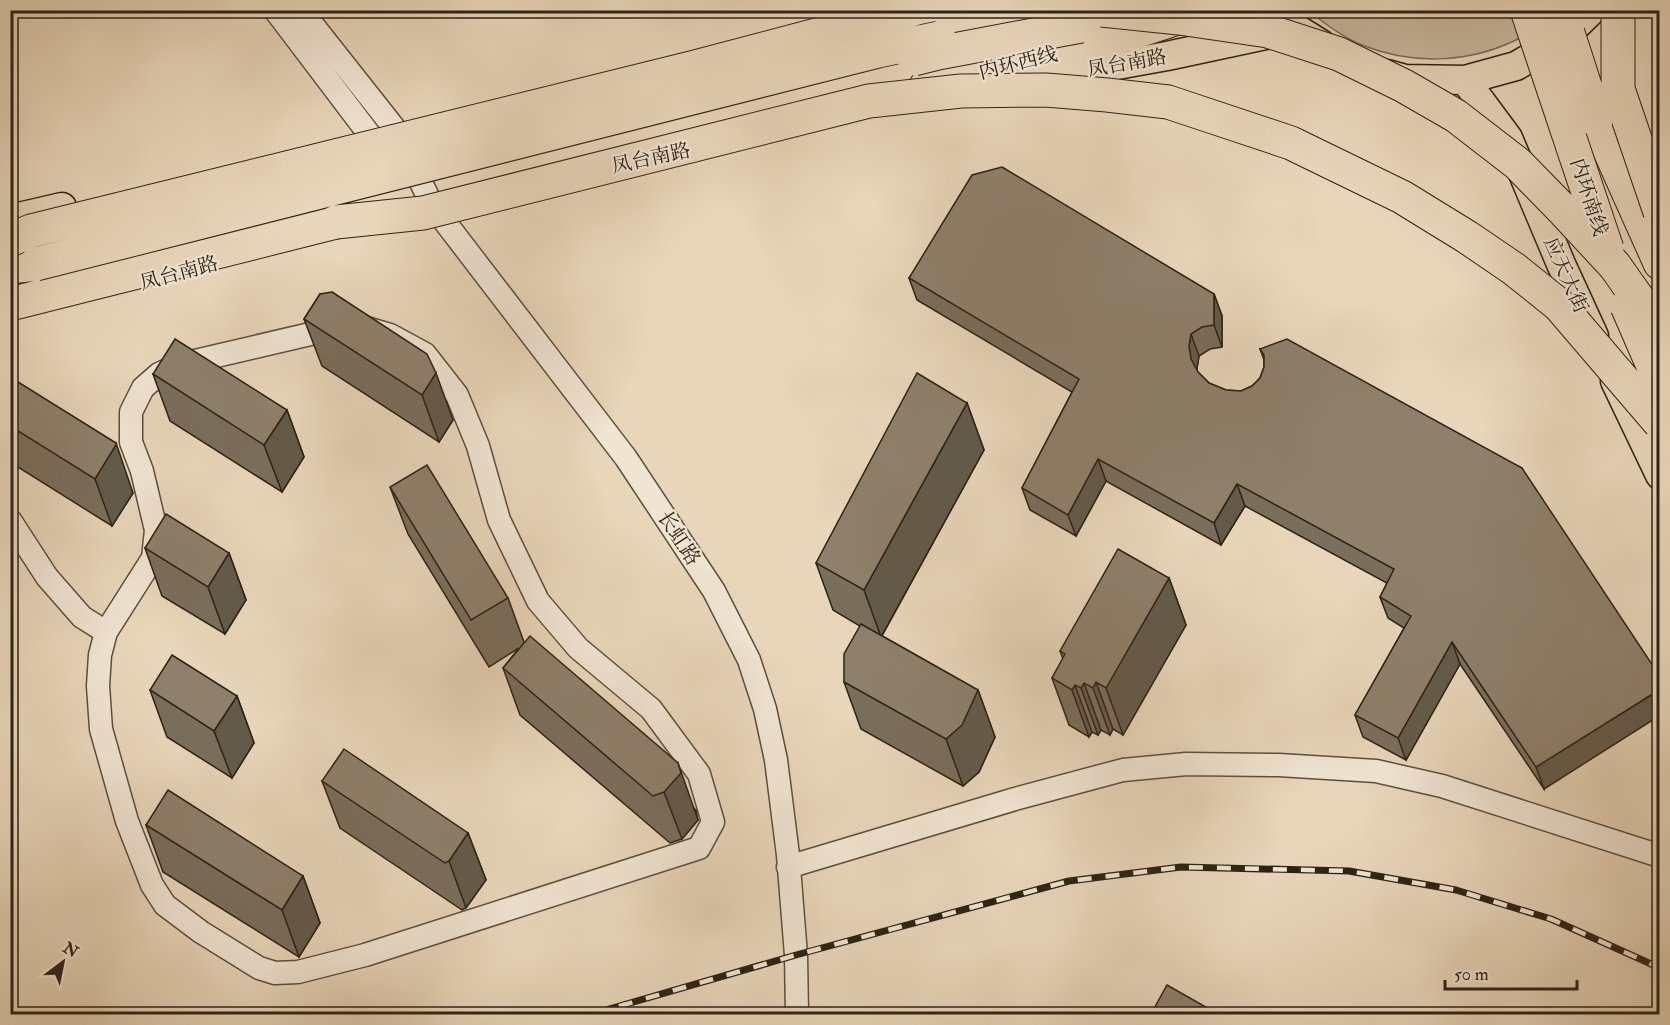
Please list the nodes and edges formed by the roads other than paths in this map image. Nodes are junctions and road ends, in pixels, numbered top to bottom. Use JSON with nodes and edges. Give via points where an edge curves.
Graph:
{"nodes":[{"id":1,"x":275,"y":10,"type":"edge"},
{"id":2,"x":301,"y":10,"type":"edge"},
{"id":3,"x":850,"y":10,"type":"edge"},
{"id":4,"x":911,"y":10,"type":"edge"},
{"id":5,"x":1101,"y":10,"type":"edge"},
{"id":6,"x":1108,"y":10,"type":"edge"},
{"id":7,"x":1199,"y":10,"type":"edge"},
{"id":8,"x":1527,"y":10,"type":"edge"},
{"id":9,"x":1560,"y":10,"type":"edge"},
{"id":10,"x":1592,"y":10,"type":"edge"},
{"id":11,"x":1602,"y":10,"type":"edge"},
{"id":12,"x":1618,"y":10,"type":"edge"},
{"id":13,"x":1289,"y":20,"type":"edge"},
{"id":14,"x":1465,"y":80,"type":"junction"},
{"id":15,"x":869,"y":101,"type":"junction"},
{"id":16,"x":382,"y":131,"type":"junction"},
{"id":17,"x":1571,"y":141,"type":"junction"},
{"id":18,"x":1659,"y":162,"type":"edge"},
{"id":19,"x":432,"y":205,"type":"junction"},
{"id":20,"x":1659,"y":212,"type":"edge"},
{"id":21,"x":10,"y":219,"type":"edge"},
{"id":22,"x":336,"y":222,"type":"junction"},
{"id":23,"x":10,"y":240,"type":"edge"},
{"id":24,"x":1659,"y":263,"type":"edge"},
{"id":25,"x":10,"y":267,"type":"edge"},
{"id":26,"x":10,"y":304,"type":"edge"},
{"id":27,"x":10,"y":316,"type":"edge"},
{"id":28,"x":1659,"y":330,"type":"edge"},
{"id":29,"x":1659,"y":382,"type":"edge"},
{"id":30,"x":1659,"y":423,"type":"edge"},
{"id":31,"x":1659,"y":475,"type":"edge"},
{"id":32,"x":10,"y":520,"type":"edge"},
{"id":33,"x":106,"y":633,"type":"junction"},
{"id":34,"x":1659,"y":856,"type":"edge"},
{"id":35,"x":789,"y":867,"type":"junction"},
{"id":36,"x":797,"y":1014,"type":"edge"}],
"edges":[{"from":1,"to":16,"type":"street"},
{"from":2,"to":16,"type":"street"},
{"from":3,"to":16,"type":"main road"},
{"from":4,"to":23,"type":"highway","bridge":true,"via":[[31,231]]},
{"from":5,"to":25,"type":"highway","bridge":true,"via":[[878,51],[36,264]]},
{"from":5,"to":28,"type":"highway","bridge":true,"via":[[1268,31],[1339,54],[1404,86],[1456,116],[1518,164],[1615,266]]},
{"from":6,"to":22,"type":"highway","bridge":true,"via":[[1081,26],[938,53],[408,192]]},
{"from":7,"to":15,"type":"highway","name":"内环西线","bridge":true,"via":[[1057,54]]},
{"from":8,"to":17,"type":"highway","name":"内环南线","bridge":true},
{"from":9,"to":17,"type":"highway","bridge":true,"via":[[1556,57]]},
{"from":9,"to":24,"type":"highway","name":"内环南线","bridge":true,"via":[[1596,120]]},
{"from":10,"to":14,"type":"main road","via":[[1562,40],[1516,66]]},
{"from":11,"to":18,"type":"main road"},
{"from":12,"to":20,"type":"highway","bridge":true,"via":[[1618,89]]},
{"from":13,"to":14,"type":"main road","via":[[1347,62],[1405,79]]},
{"from":13,"to":19,"type":"main road","name":"凤台南路","via":[[1167,56],[797,126]]},
{"from":14,"to":31,"type":"main road","name":"应天大街","via":[[1508,138],[1561,264]]},
{"from":15,"to":22,"type":"highway","bridge":true,"via":[[423,213]]},
{"from":15,"to":30,"type":"highway","bridge":true,"via":[[961,91],[1107,94],[1168,102],[1292,143],[1402,197],[1514,269],[1558,305]]},
{"from":16,"to":19,"type":"street","name":"长虹路"},
{"from":16,"to":21,"type":"main road"},
{"from":17,"to":29,"type":"highway","name":"内环南线","bridge":true,"via":[[1628,310]]},
{"from":19,"to":27,"type":"main road","name":"凤台南路"},
{"from":19,"to":35,"type":"street","name":"长虹路","via":[[626,458],[714,591],[749,660],[765,709],[776,759]]},
{"from":22,"to":26,"type":"highway","name":"凤台南路"},
{"from":32,"to":33,"type":"street","via":[[47,577],[82,617]]},
{"from":33,"to":33,"type":"street","via":[[100,655],[101,729],[127,821],[152,885],[165,905],[201,932],[259,968],[275,973],[298,972],[365,955],[699,848],[713,822],[699,774],[651,709],[578,648],[538,601],[499,520],[478,446],[457,395],[425,354],[390,335],[353,324],[178,365],[142,388],[131,412],[131,442],[153,513],[153,558]]},
{"from":34,"to":35,"type":"street","via":[[1442,786],[1376,771],[1186,764],[1123,770]]},
{"from":35,"to":36,"type":"street","name":"长虹路"}]}
